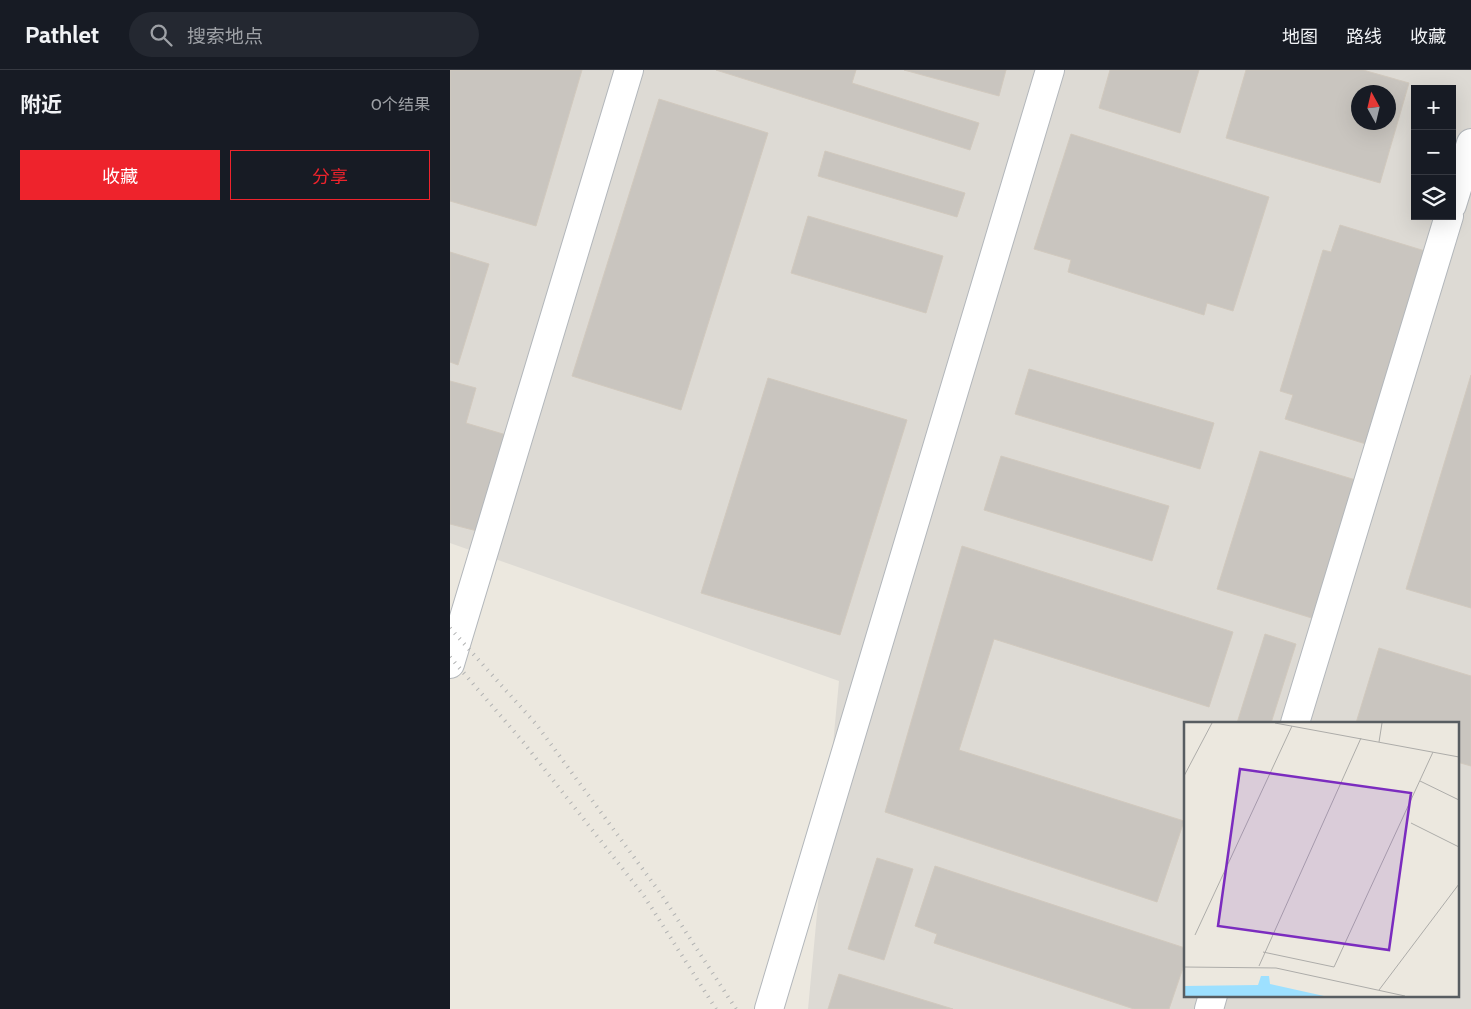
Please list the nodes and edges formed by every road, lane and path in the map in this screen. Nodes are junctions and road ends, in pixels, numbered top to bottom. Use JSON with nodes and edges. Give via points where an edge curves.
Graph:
{"nodes":[{"id":1,"x":630,"y":70,"type":"edge"},
{"id":2,"x":1050,"y":70,"type":"edge"},
{"id":3,"x":1471,"y":143,"type":"edge"},
{"id":4,"x":1456,"y":192,"type":"edge"},
{"id":5,"x":1448,"y":220,"type":"edge"},
{"id":6,"x":450,"y":664,"type":"edge"},
{"id":7,"x":1295,"y":722,"type":"edge"},
{"id":8,"x":1213,"y":996,"type":"edge"},
{"id":9,"x":769,"y":1009,"type":"edge"},
{"id":10,"x":1208,"y":1009,"type":"edge"}],
"edges":[{"from":1,"to":6,"type":"street"},
{"from":2,"to":9,"type":"street"},
{"from":3,"to":4,"type":"street"},
{"from":5,"to":7,"type":"street"},
{"from":8,"to":10,"type":"street"}]}
